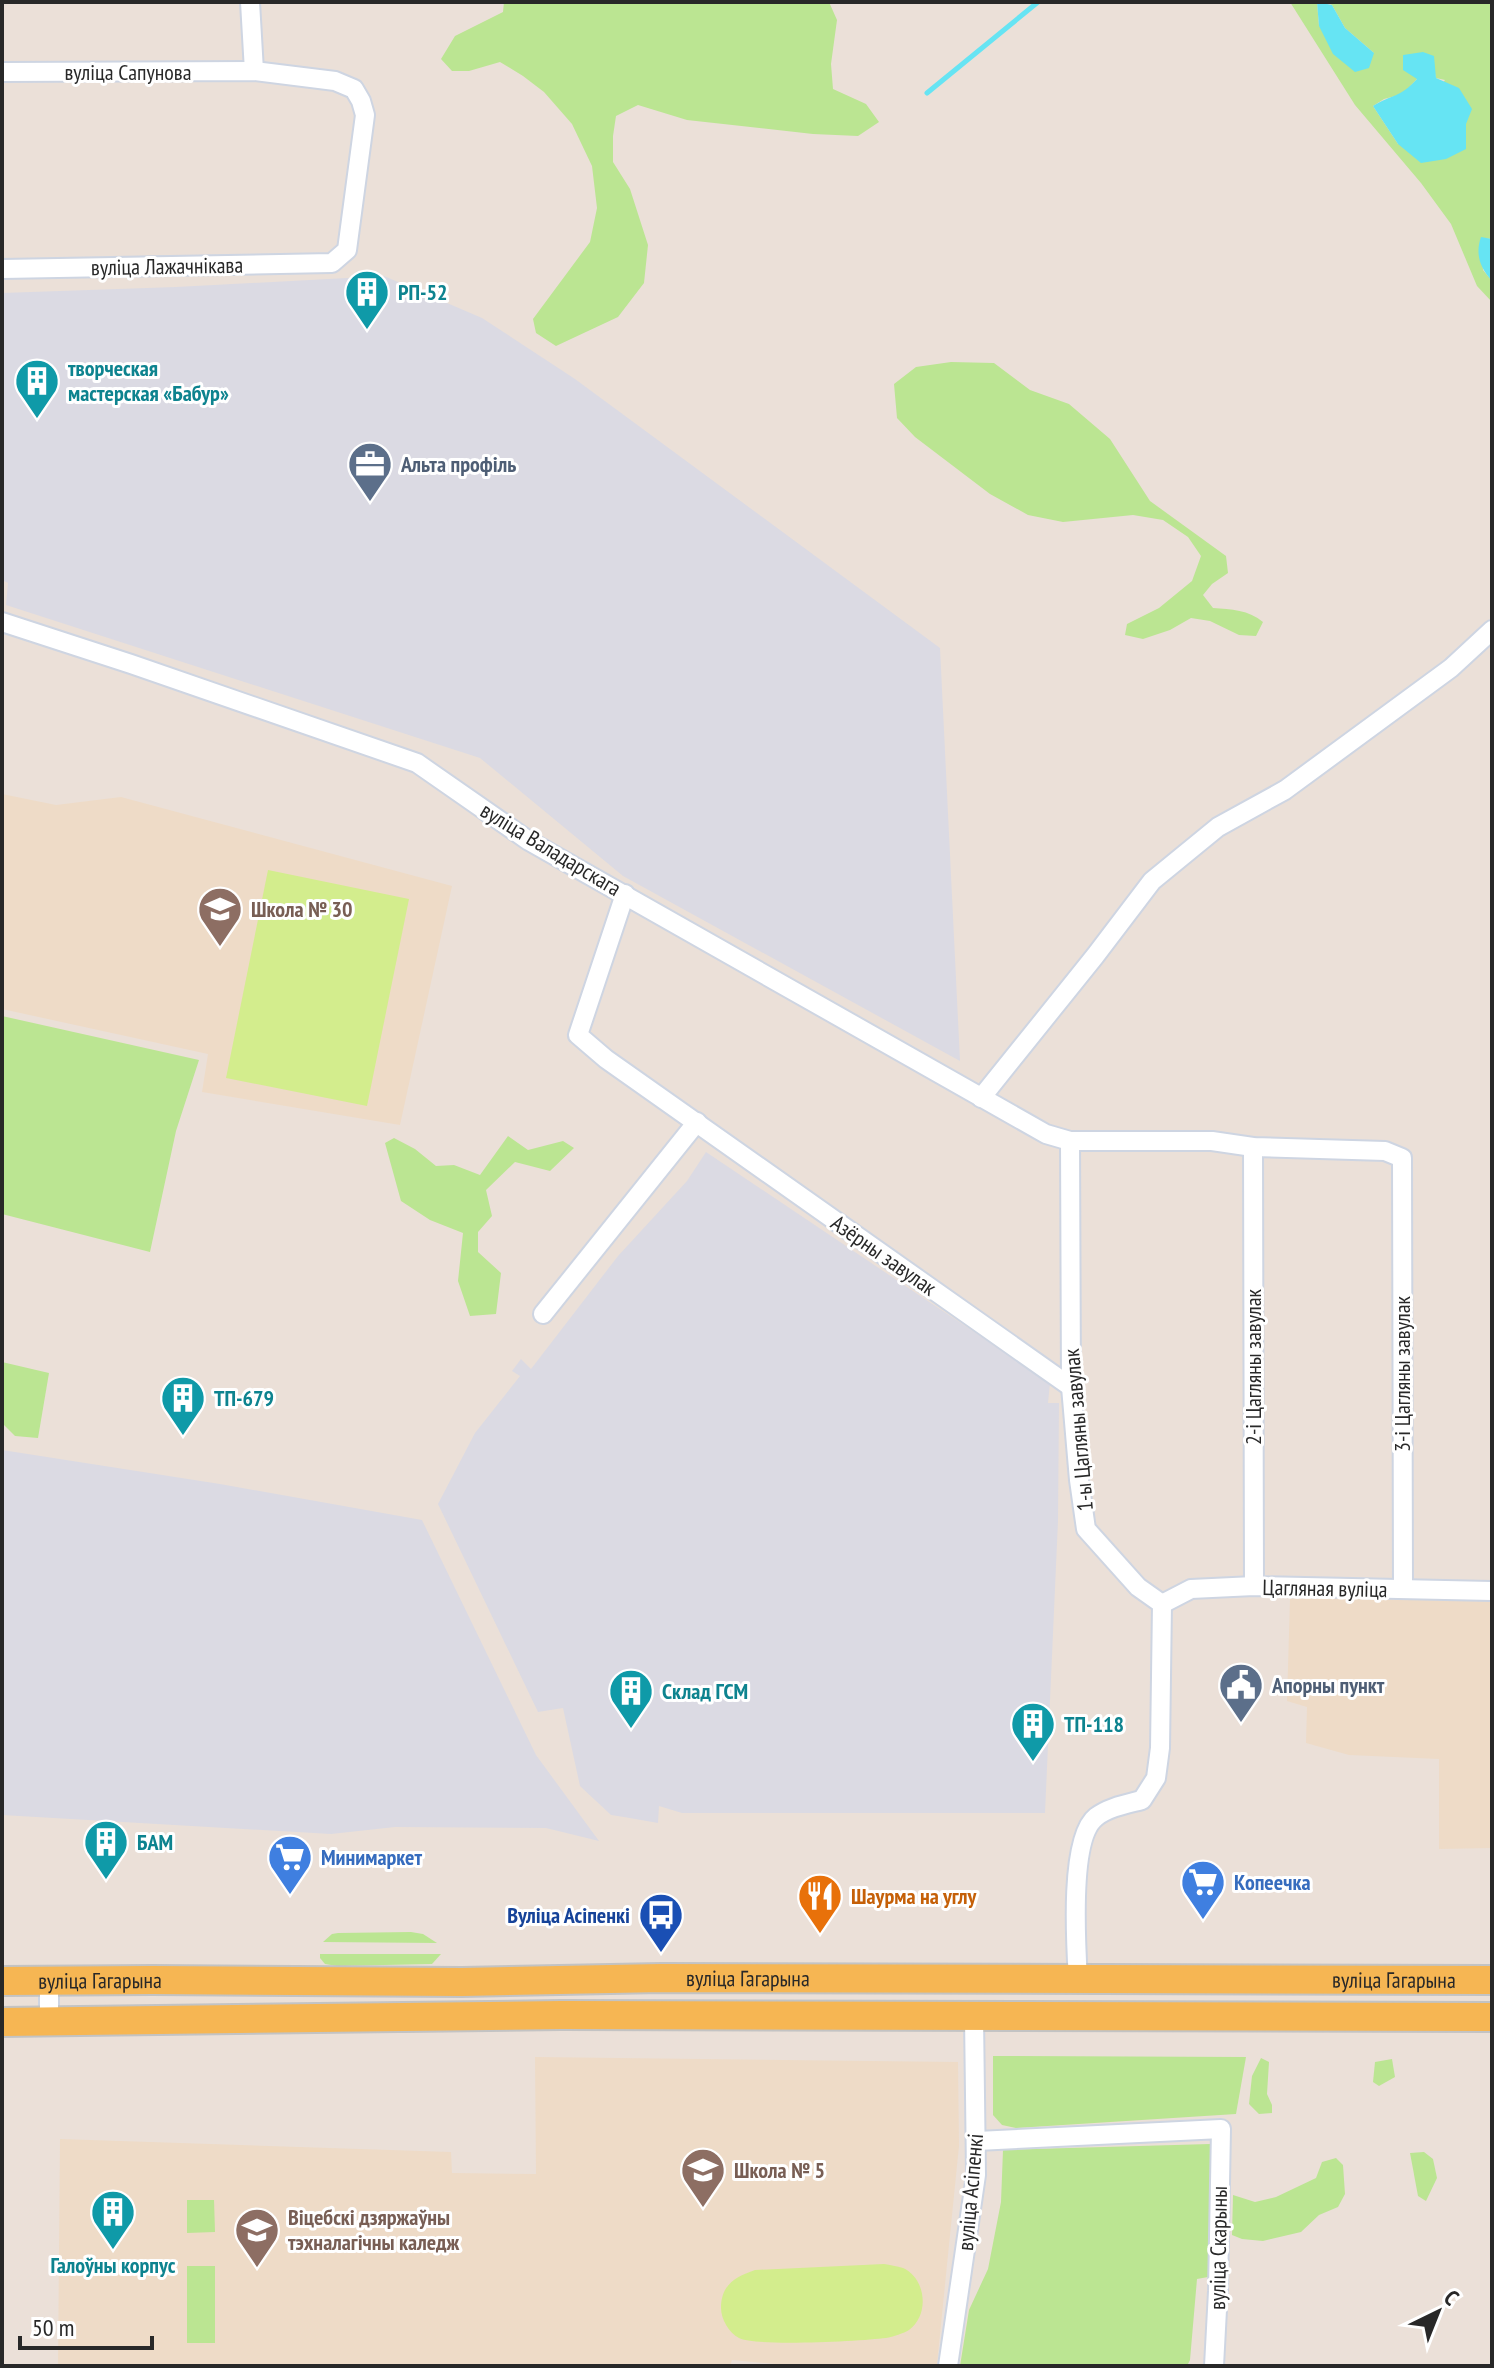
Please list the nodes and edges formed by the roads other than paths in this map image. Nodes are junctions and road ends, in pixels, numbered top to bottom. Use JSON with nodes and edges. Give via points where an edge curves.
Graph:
{"nodes":[{"id":1,"x":250,"y":2,"type":"edge"},
{"id":2,"x":254,"y":71,"type":"junction"},
{"id":3,"x":2,"y":72,"type":"edge"},
{"id":4,"x":332,"y":263,"type":"joint"},
{"id":5,"x":2,"y":269,"type":"edge"},
{"id":6,"x":2,"y":622,"type":"edge"},
{"id":7,"x":1492,"y":630,"type":"edge"},
{"id":8,"x":625,"y":894,"type":"junction"},
{"id":9,"x":981,"y":1098,"type":"junction"},
{"id":10,"x":697,"y":1122,"type":"junction"},
{"id":11,"x":1070,"y":1141,"type":"junction"},
{"id":12,"x":1253,"y":1147,"type":"junction"},
{"id":13,"x":543,"y":1314,"type":"dead end"},
{"id":14,"x":1071,"y":1387,"type":"junction"},
{"id":15,"x":1254,"y":1586,"type":"junction"},
{"id":16,"x":1403,"y":1589,"type":"junction"},
{"id":17,"x":1492,"y":1591,"type":"edge"},
{"id":18,"x":1162,"y":1604,"type":"junction"},
{"id":19,"x":793,"y":1980,"type":"junction"},
{"id":20,"x":1078,"y":1980,"type":"junction"},
{"id":21,"x":1302,"y":1980,"type":"junction"},
{"id":22,"x":1492,"y":1980,"type":"edge"},
{"id":23,"x":2,"y":1981,"type":"edge"},
{"id":24,"x":49,"y":1981,"type":"junction"},
{"id":25,"x":793,"y":2015,"type":"junction"},
{"id":26,"x":974,"y":2016,"type":"junction"},
{"id":27,"x":1492,"y":2017,"type":"edge"},
{"id":28,"x":1303,"y":2018,"type":"junction"},
{"id":29,"x":2,"y":2022,"type":"edge"},
{"id":30,"x":49,"y":2022,"type":"junction"},
{"id":31,"x":977,"y":2141,"type":"junction"},
{"id":32,"x":948,"y":2366,"type":"edge"},
{"id":33,"x":1214,"y":2366,"type":"edge"}],
"edges":[{"from":1,"to":2,"type":"street"},
{"from":2,"to":3,"type":"street","name":"вуліца Сапунова"},
{"from":2,"to":4,"type":"street","name":"вуліца Сапунова","via":[[335,81],[354,89],[361,101],[365,115],[347,250]]},
{"from":4,"to":5,"type":"street","name":"вуліца Лажачнікава"},
{"from":6,"to":8,"type":"street","name":"вуліца Валадарскага","via":[[417,763],[529,841]]},
{"from":7,"to":9,"type":"street","via":[[1451,668],[1285,790],[1218,827],[1152,881]]},
{"from":8,"to":9,"type":"street","name":"вуліца Валадарскага"},
{"from":8,"to":10,"type":"street","name":"Азёрны завулак","via":[[578,1035]]},
{"from":9,"to":11,"type":"street","name":"вуліца Валадарскага","via":[[1046,1134]]},
{"from":10,"to":13,"type":"street"},
{"from":10,"to":14,"type":"street","name":"Азёрны завулак"},
{"from":11,"to":12,"type":"street","via":[[1212,1141]]},
{"from":11,"to":14,"type":"street","name":"1-ы Цагляны завулак"},
{"from":12,"to":15,"type":"street","name":"2-і Цагляны завулак"},
{"from":12,"to":16,"type":"street","name":"3-і Цагляны завулак","via":[[1385,1151],[1402,1158]]},
{"from":14,"to":18,"type":"street","name":"1-ы Цагляны завулак","via":[[1086,1529],[1138,1587]]},
{"from":15,"to":16,"type":"street","name":"Цагляная вуліца"},
{"from":15,"to":18,"type":"street","name":"Цагляная вуліца","via":[[1191,1589]]},
{"from":16,"to":17,"type":"street","name":"Цагляная вуліца"},
{"from":18,"to":20,"type":"street","via":[[1156,1778],[1142,1800],[1095,1817],[1083,1833],[1078,1854]]},
{"from":19,"to":20,"type":"main road","name":"вуліца Гагарына"},
{"from":19,"to":24,"type":"main road","name":"вуліца Гагарына"},
{"from":19,"to":25,"type":"street"},
{"from":20,"to":21,"type":"main road","name":"вуліца Гагарына"},
{"from":21,"to":22,"type":"main road","name":"вуліца Гагарына"},
{"from":21,"to":28,"type":"main road"},
{"from":23,"to":24,"type":"main road","name":"вуліца Гагарына"},
{"from":24,"to":30,"type":"street"},
{"from":25,"to":26,"type":"main road","name":"вуліца Гагарына"},
{"from":25,"to":30,"type":"main road","name":"вуліца Гагарына"},
{"from":26,"to":28,"type":"main road","name":"вуліца Гагарына"},
{"from":26,"to":31,"type":"street","name":"вуліца Асіпенкі"},
{"from":27,"to":28,"type":"main road","name":"вуліца Гагарына"},
{"from":29,"to":30,"type":"main road","name":"вуліца Гагарына"},
{"from":31,"to":32,"type":"street","name":"вуліца Асіпенкі"},
{"from":31,"to":33,"type":"street","name":"вуліца Скарыны","via":[[1221,2129]]}]}
